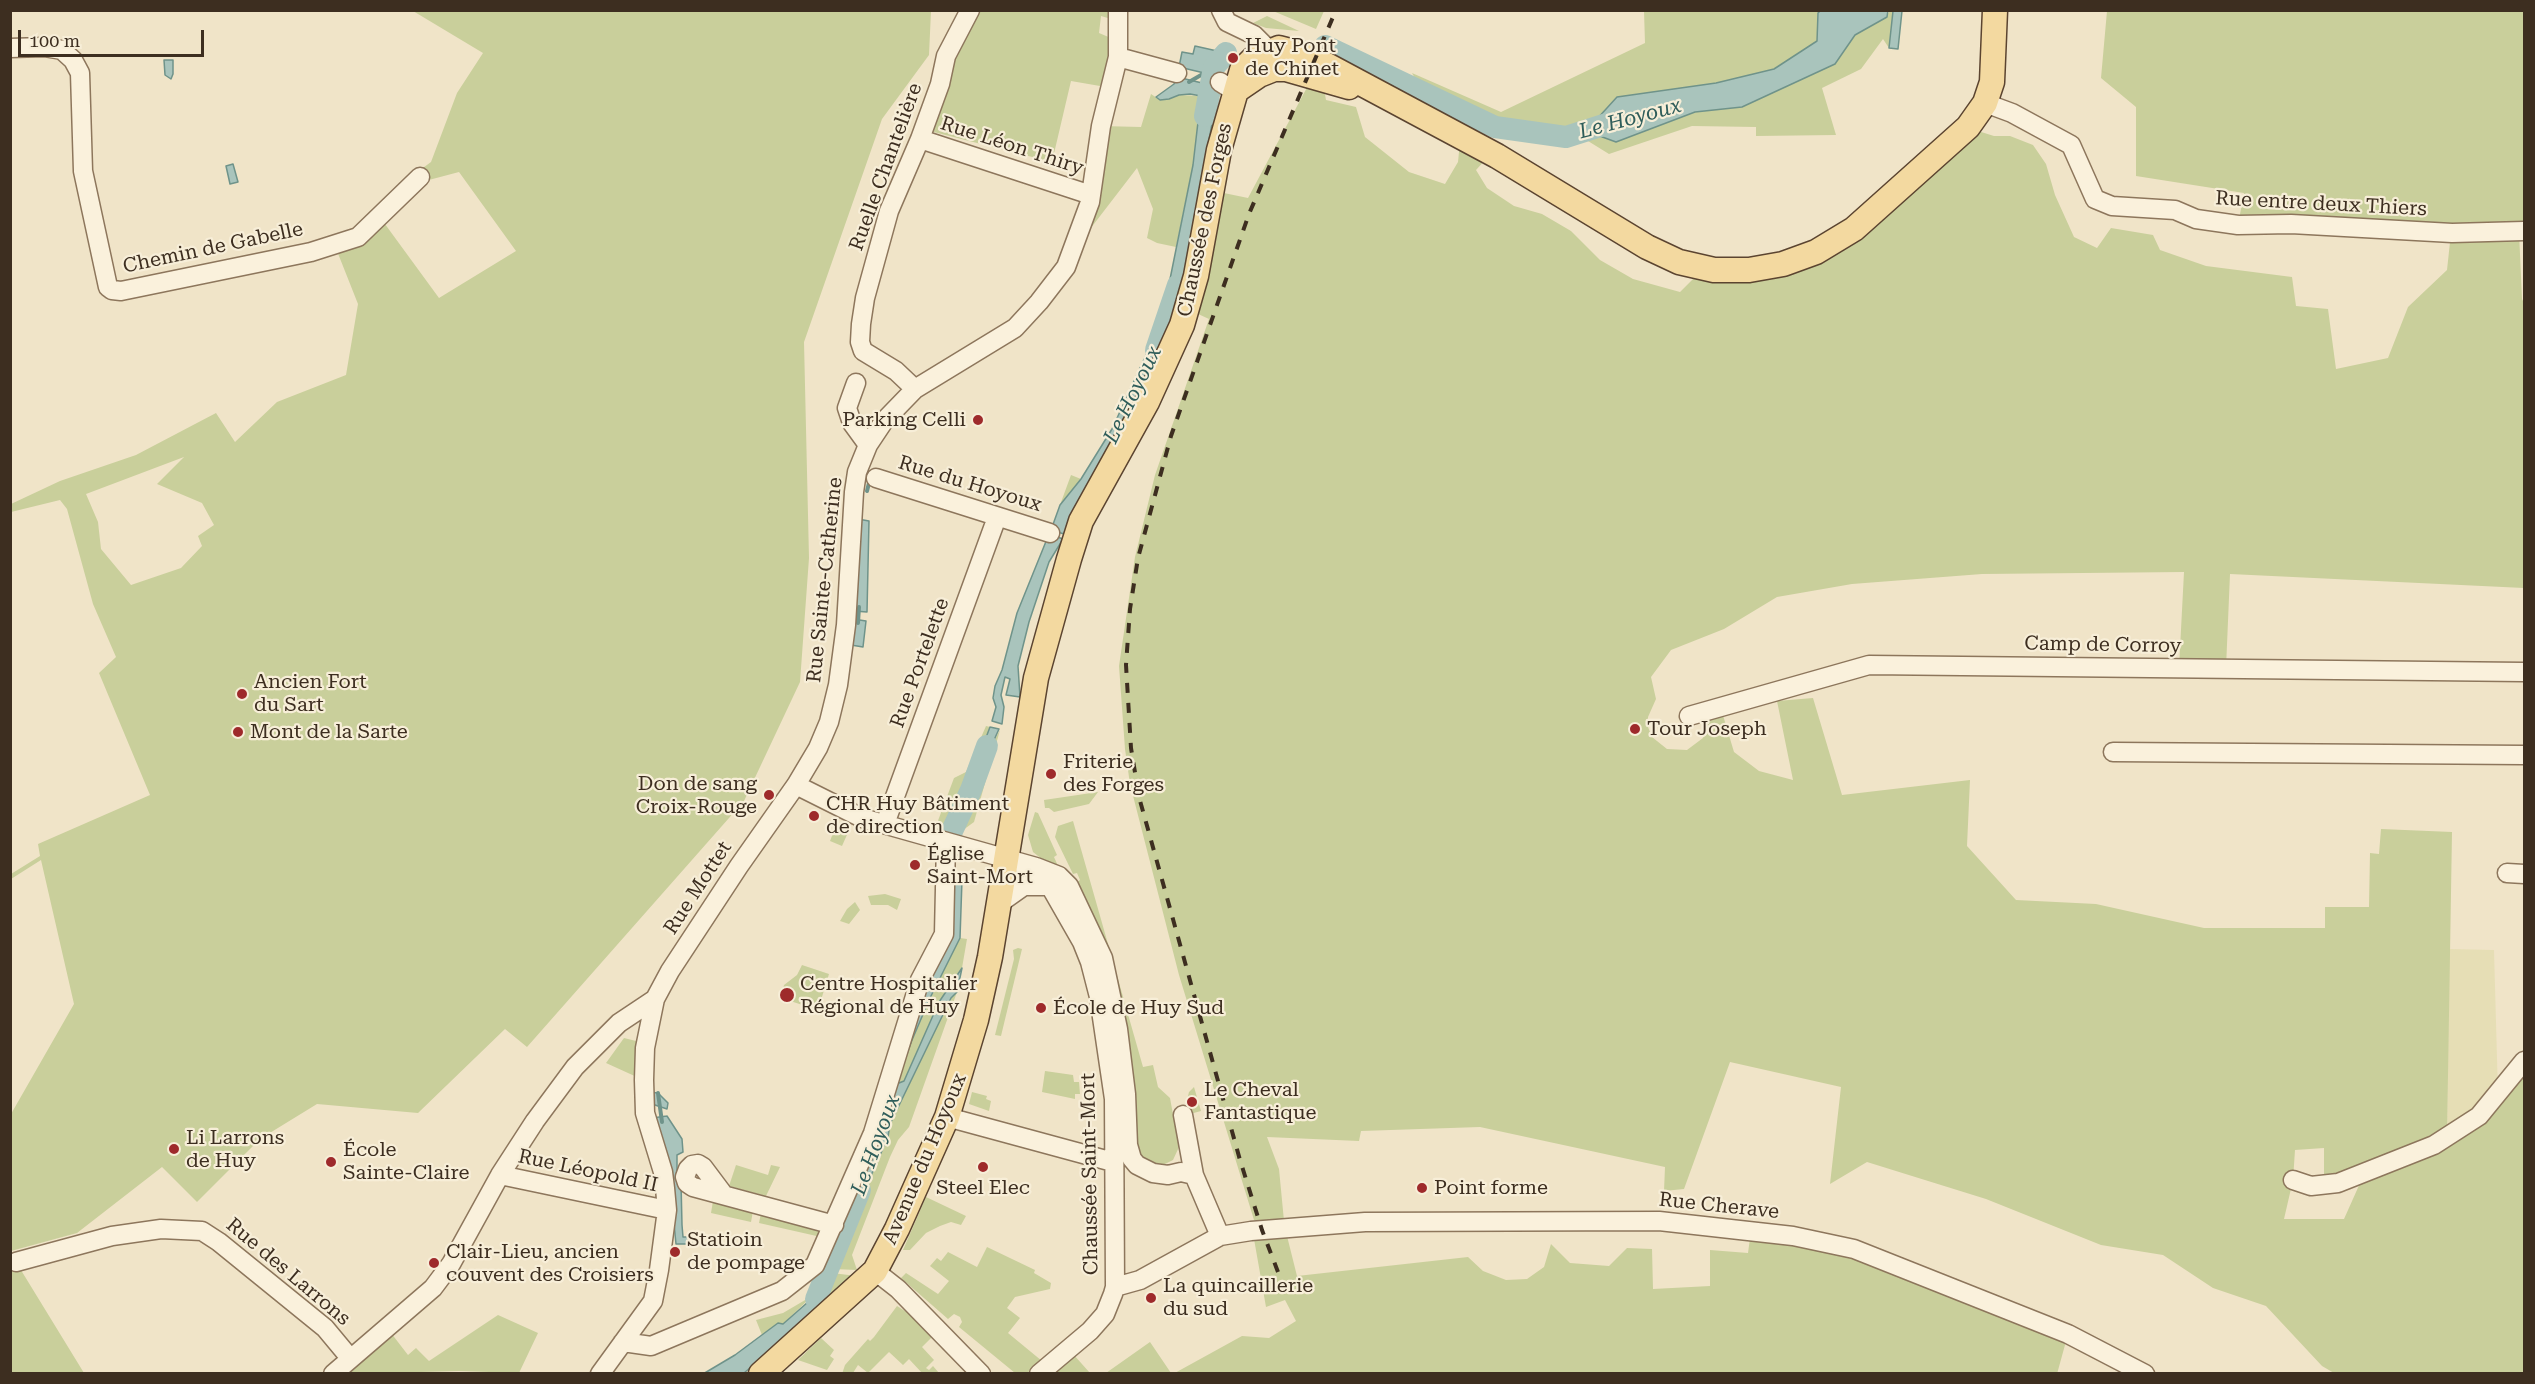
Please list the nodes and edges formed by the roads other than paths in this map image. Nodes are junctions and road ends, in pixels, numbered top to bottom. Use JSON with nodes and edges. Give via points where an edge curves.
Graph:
{"nodes":[{"id":1,"x":970,"y":10,"type":"edge"},
{"id":2,"x":1118,"y":10,"type":"edge"},
{"id":3,"x":1221,"y":10,"type":"edge"},
{"id":4,"x":1995,"y":10,"type":"edge"},
{"id":5,"x":10,"y":48,"type":"edge"},
{"id":6,"x":1118,"y":57,"type":"junction"},
{"id":7,"x":1271,"y":60,"type":"junction"},
{"id":8,"x":1178,"y":73,"type":"dead end"},
{"id":9,"x":1985,"y":103,"type":"junction"},
{"id":10,"x":920,"y":140,"type":"junction"},
{"id":11,"x":420,"y":177,"type":"dead end"},
{"id":12,"x":1090,"y":195,"type":"junction"},
{"id":13,"x":2524,"y":231,"type":"edge"},
{"id":14,"x":856,"y":383,"type":"dead end"},
{"id":15,"x":915,"y":389,"type":"junction"},
{"id":16,"x":867,"y":445,"type":"junction"},
{"id":17,"x":876,"y":478,"type":"dead end"},
{"id":18,"x":997,"y":517,"type":"junction"},
{"id":19,"x":1050,"y":532,"type":"dead end"},
{"id":20,"x":2524,"y":672,"type":"edge"},
{"id":21,"x":1689,"y":716,"type":"dead end"},
{"id":22,"x":2114,"y":752,"type":"dead end"},
{"id":23,"x":2524,"y":755,"type":"edge"},
{"id":24,"x":796,"y":785,"type":"junction"},
{"id":25,"x":781,"y":804,"type":"joint"},
{"id":26,"x":885,"y":824,"type":"junction"},
{"id":27,"x":946,"y":843,"type":"junction"},
{"id":28,"x":1017,"y":862,"type":"junction"},
{"id":29,"x":1050,"y":886,"type":"junction"},
{"id":30,"x":1000,"y":903,"type":"junction"},
{"id":31,"x":655,"y":999,"type":"junction"},
{"id":32,"x":2524,"y":1061,"type":"edge"},
{"id":33,"x":1183,"y":1115,"type":"dead end"},
{"id":34,"x":947,"y":1117,"type":"junction"},
{"id":35,"x":1113,"y":1162,"type":"junction"},
{"id":36,"x":500,"y":1175,"type":"junction"},
{"id":37,"x":1194,"y":1175,"type":"junction"},
{"id":38,"x":2293,"y":1180,"type":"dead end"},
{"id":39,"x":724,"y":1195,"type":"dead end"},
{"id":40,"x":667,"y":1210,"type":"junction"},
{"id":41,"x":834,"y":1225,"type":"junction"},
{"id":42,"x":1220,"y":1236,"type":"junction"},
{"id":43,"x":16,"y":1262,"type":"dead end"},
{"id":44,"x":875,"y":1271,"type":"junction"},
{"id":45,"x":1115,"y":1287,"type":"junction"},
{"id":46,"x":622,"y":1342,"type":"junction"},
{"id":47,"x":350,"y":1358,"type":"junction"},
{"id":48,"x":770,"y":1369,"type":"edge"},
{"id":49,"x":333,"y":1374,"type":"edge"},
{"id":50,"x":600,"y":1374,"type":"edge"},
{"id":51,"x":981,"y":1374,"type":"edge"},
{"id":52,"x":1039,"y":1374,"type":"edge"},
{"id":53,"x":2145,"y":1374,"type":"edge"}],
"edges":[{"from":1,"to":10,"type":"street","name":"Ruelle Chantelière","via":[[946,56]]},
{"from":2,"to":6,"type":"street","name":"Rue Sainte-Catherine"},
{"from":3,"to":7,"type":"street","via":[[1227,22],[1254,35]]},
{"from":4,"to":9,"type":"main road","via":[[1992,82]]},
{"from":5,"to":11,"type":"street","name":"Chemin de Gabelle","via":[[62,50],[80,73],[83,171],[112,291],[311,252],[358,237]]},
{"from":6,"to":8,"type":"street"},
{"from":6,"to":12,"type":"street","name":"Rue Sainte-Catherine"},
{"from":7,"to":9,"type":"main road","via":[[1286,69],[1388,98],[1497,156],[1647,247],[1679,262],[1714,270],[1749,270],[1783,264],[1816,252],[1854,229],[1968,127]]},
{"from":7,"to":28,"type":"main road","name":"Chaussée des Forges","via":[[1258,75],[1231,88],[1196,276],[1182,325],[1147,402],[1082,521],[1069,559],[1036,678]]},
{"from":9,"to":13,"type":"street","name":"Rue entre deux Thiers","via":[[2071,145],[2095,199],[2112,206],[2175,210],[2196,219],[2238,225],[2452,233]]},
{"from":10,"to":12,"type":"street","name":"Rue Léon Thiry"},
{"from":10,"to":15,"type":"street","name":"Ruelle Chantelière","via":[[889,211],[865,298],[860,342],[864,351],[896,371]]},
{"from":12,"to":15,"type":"street","name":"Rue Sainte-Catherine","via":[[1066,267],[1039,302],[1015,328]]},
{"from":14,"to":16,"type":"street","via":[[847,408]]},
{"from":15,"to":16,"type":"street","name":"Rue Sainte-Catherine"},
{"from":16,"to":24,"type":"street","name":"Rue Sainte-Catherine","via":[[854,492],[846,625],[838,685],[829,722]]},
{"from":17,"to":18,"type":"street","name":"Rue du Hoyoux"},
{"from":18,"to":19,"type":"street","name":"Rue du Hoyoux"},
{"from":18,"to":26,"type":"street","name":"Rue Portelette"},
{"from":20,"to":21,"type":"street","name":"Camp de Corroy","via":[[1869,665]]},
{"from":22,"to":23,"type":"street"},
{"from":24,"to":25,"type":"street","name":"Rue Sainte-Catherine"},
{"from":24,"to":26,"type":"street","via":[[862,818]]},
{"from":25,"to":31,"type":"street","name":"Rue Mottet"},
{"from":26,"to":27,"type":"street"},
{"from":27,"to":28,"type":"street"},
{"from":27,"to":41,"type":"street","via":[[944,934],[920,980],[873,1133]]},
{"from":28,"to":29,"type":"street","name":"Chaussée Saint-Mort"},
{"from":28,"to":30,"type":"main road","name":"Avenue du Hoyoux"},
{"from":28,"to":37,"type":"street","via":[[1059,876],[1070,886],[1103,958],[1118,1029],[1132,1159],[1153,1173]]},
{"from":29,"to":30,"type":"street","via":[[1024,886]]},
{"from":29,"to":35,"type":"street","name":"Chaussée Saint-Mort","via":[[1083,942],[1099,997],[1112,1080]]},
{"from":30,"to":34,"type":"main road","name":"Avenue du Hoyoux","via":[[976,1020]]},
{"from":31,"to":36,"type":"street","via":[[619,1023],[575,1067]]},
{"from":31,"to":40,"type":"street","via":[[645,1048],[645,1113],[663,1172]]},
{"from":32,"to":38,"type":"street","via":[[2479,1116],[2434,1145],[2338,1183],[2311,1186]]},
{"from":33,"to":37,"type":"street"},
{"from":34,"to":35,"type":"street"},
{"from":34,"to":44,"type":"main road","name":"Avenue du Hoyoux"},
{"from":35,"to":45,"type":"street","name":"Chaussée Saint-Mort"},
{"from":36,"to":40,"type":"street","name":"Rue Léopold II"},
{"from":36,"to":47,"type":"street","via":[[434,1288]]},
{"from":37,"to":42,"type":"street"},
{"from":39,"to":41,"type":"street"},
{"from":40,"to":46,"type":"street","via":[[653,1301]]},
{"from":41,"to":46,"type":"street","via":[[815,1265],[782,1291],[651,1346]]},
{"from":42,"to":45,"type":"street","via":[[1140,1280]]},
{"from":42,"to":53,"type":"street","name":"Rue Cherave","via":[[1365,1222],[1659,1221],[1793,1236],[1877,1257],[2068,1334]]},
{"from":43,"to":47,"type":"street","name":"Rue des Larrons","via":[[112,1236],[161,1229],[202,1231],[325,1328]]},
{"from":44,"to":48,"type":"main road","name":"Avenue du Hoyoux"},
{"from":44,"to":51,"type":"street","via":[[898,1289]]},
{"from":45,"to":52,"type":"street","via":[[1105,1314],[1090,1332]]},
{"from":46,"to":50,"type":"street"},
{"from":47,"to":49,"type":"street"}]}
